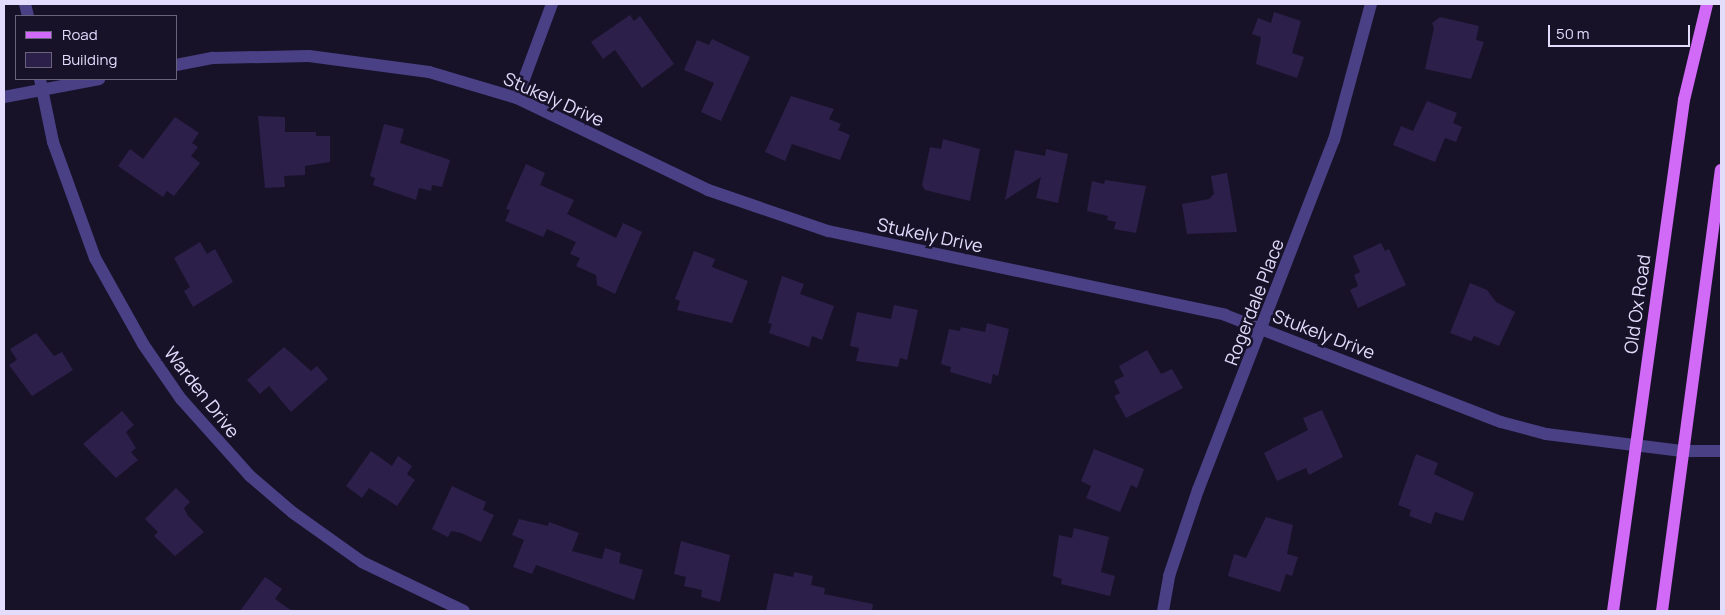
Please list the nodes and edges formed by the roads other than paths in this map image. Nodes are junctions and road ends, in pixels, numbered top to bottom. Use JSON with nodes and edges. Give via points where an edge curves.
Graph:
{"nodes":[{"id":1,"x":552,"y":4,"type":"edge"},
{"id":2,"x":1371,"y":4,"type":"edge"},
{"id":3,"x":1707,"y":4,"type":"edge"},
{"id":4,"x":178,"y":64,"type":"edge"},
{"id":5,"x":87,"y":80,"type":"edge"},
{"id":6,"x":41,"y":84,"type":"edge"},
{"id":7,"x":4,"y":97,"type":"edge"},
{"id":8,"x":517,"y":98,"type":"junction"},
{"id":9,"x":1721,"y":170,"type":"edge"},
{"id":10,"x":1263,"y":329,"type":"junction"},
{"id":11,"x":1636,"y":447,"type":"junction"},
{"id":12,"x":1682,"y":451,"type":"junction"},
{"id":13,"x":1721,"y":451,"type":"edge"},
{"id":14,"x":464,"y":611,"type":"edge"},
{"id":15,"x":1163,"y":611,"type":"edge"},
{"id":16,"x":1613,"y":611,"type":"edge"},
{"id":17,"x":1662,"y":611,"type":"edge"}],
"edges":[{"from":1,"to":8,"type":"street"},
{"from":2,"to":10,"type":"street","name":"Rogerdale Place","via":[[1334,140]]},
{"from":3,"to":11,"type":"main road","name":"Old Ox Road","via":[[1684,100]]},
{"from":4,"to":8,"type":"street","name":"Stukely Drive","via":[[213,58],[309,56],[429,72]]},
{"from":5,"to":6,"type":"street"},
{"from":6,"to":7,"type":"street"},
{"from":6,"to":14,"type":"street","name":"Warden Drive","via":[[66,182],[107,284],[187,405],[250,476],[292,512],[362,562]]},
{"from":8,"to":10,"type":"street","name":"Stukely Drive","via":[[688,182],[784,218],[828,231],[1225,315]]},
{"from":9,"to":12,"type":"main road"},
{"from":10,"to":11,"type":"street","name":"Stukely Drive","via":[[1501,422],[1546,434]]},
{"from":10,"to":15,"type":"street","name":"Rogerdale Place","via":[[1198,490],[1169,576]]},
{"from":11,"to":12,"type":"street","name":"Stukely Drive"},
{"from":11,"to":16,"type":"main road","name":"Old Ox Road"},
{"from":12,"to":13,"type":"street","name":"Stukely Drive"},
{"from":12,"to":17,"type":"main road"}]}
